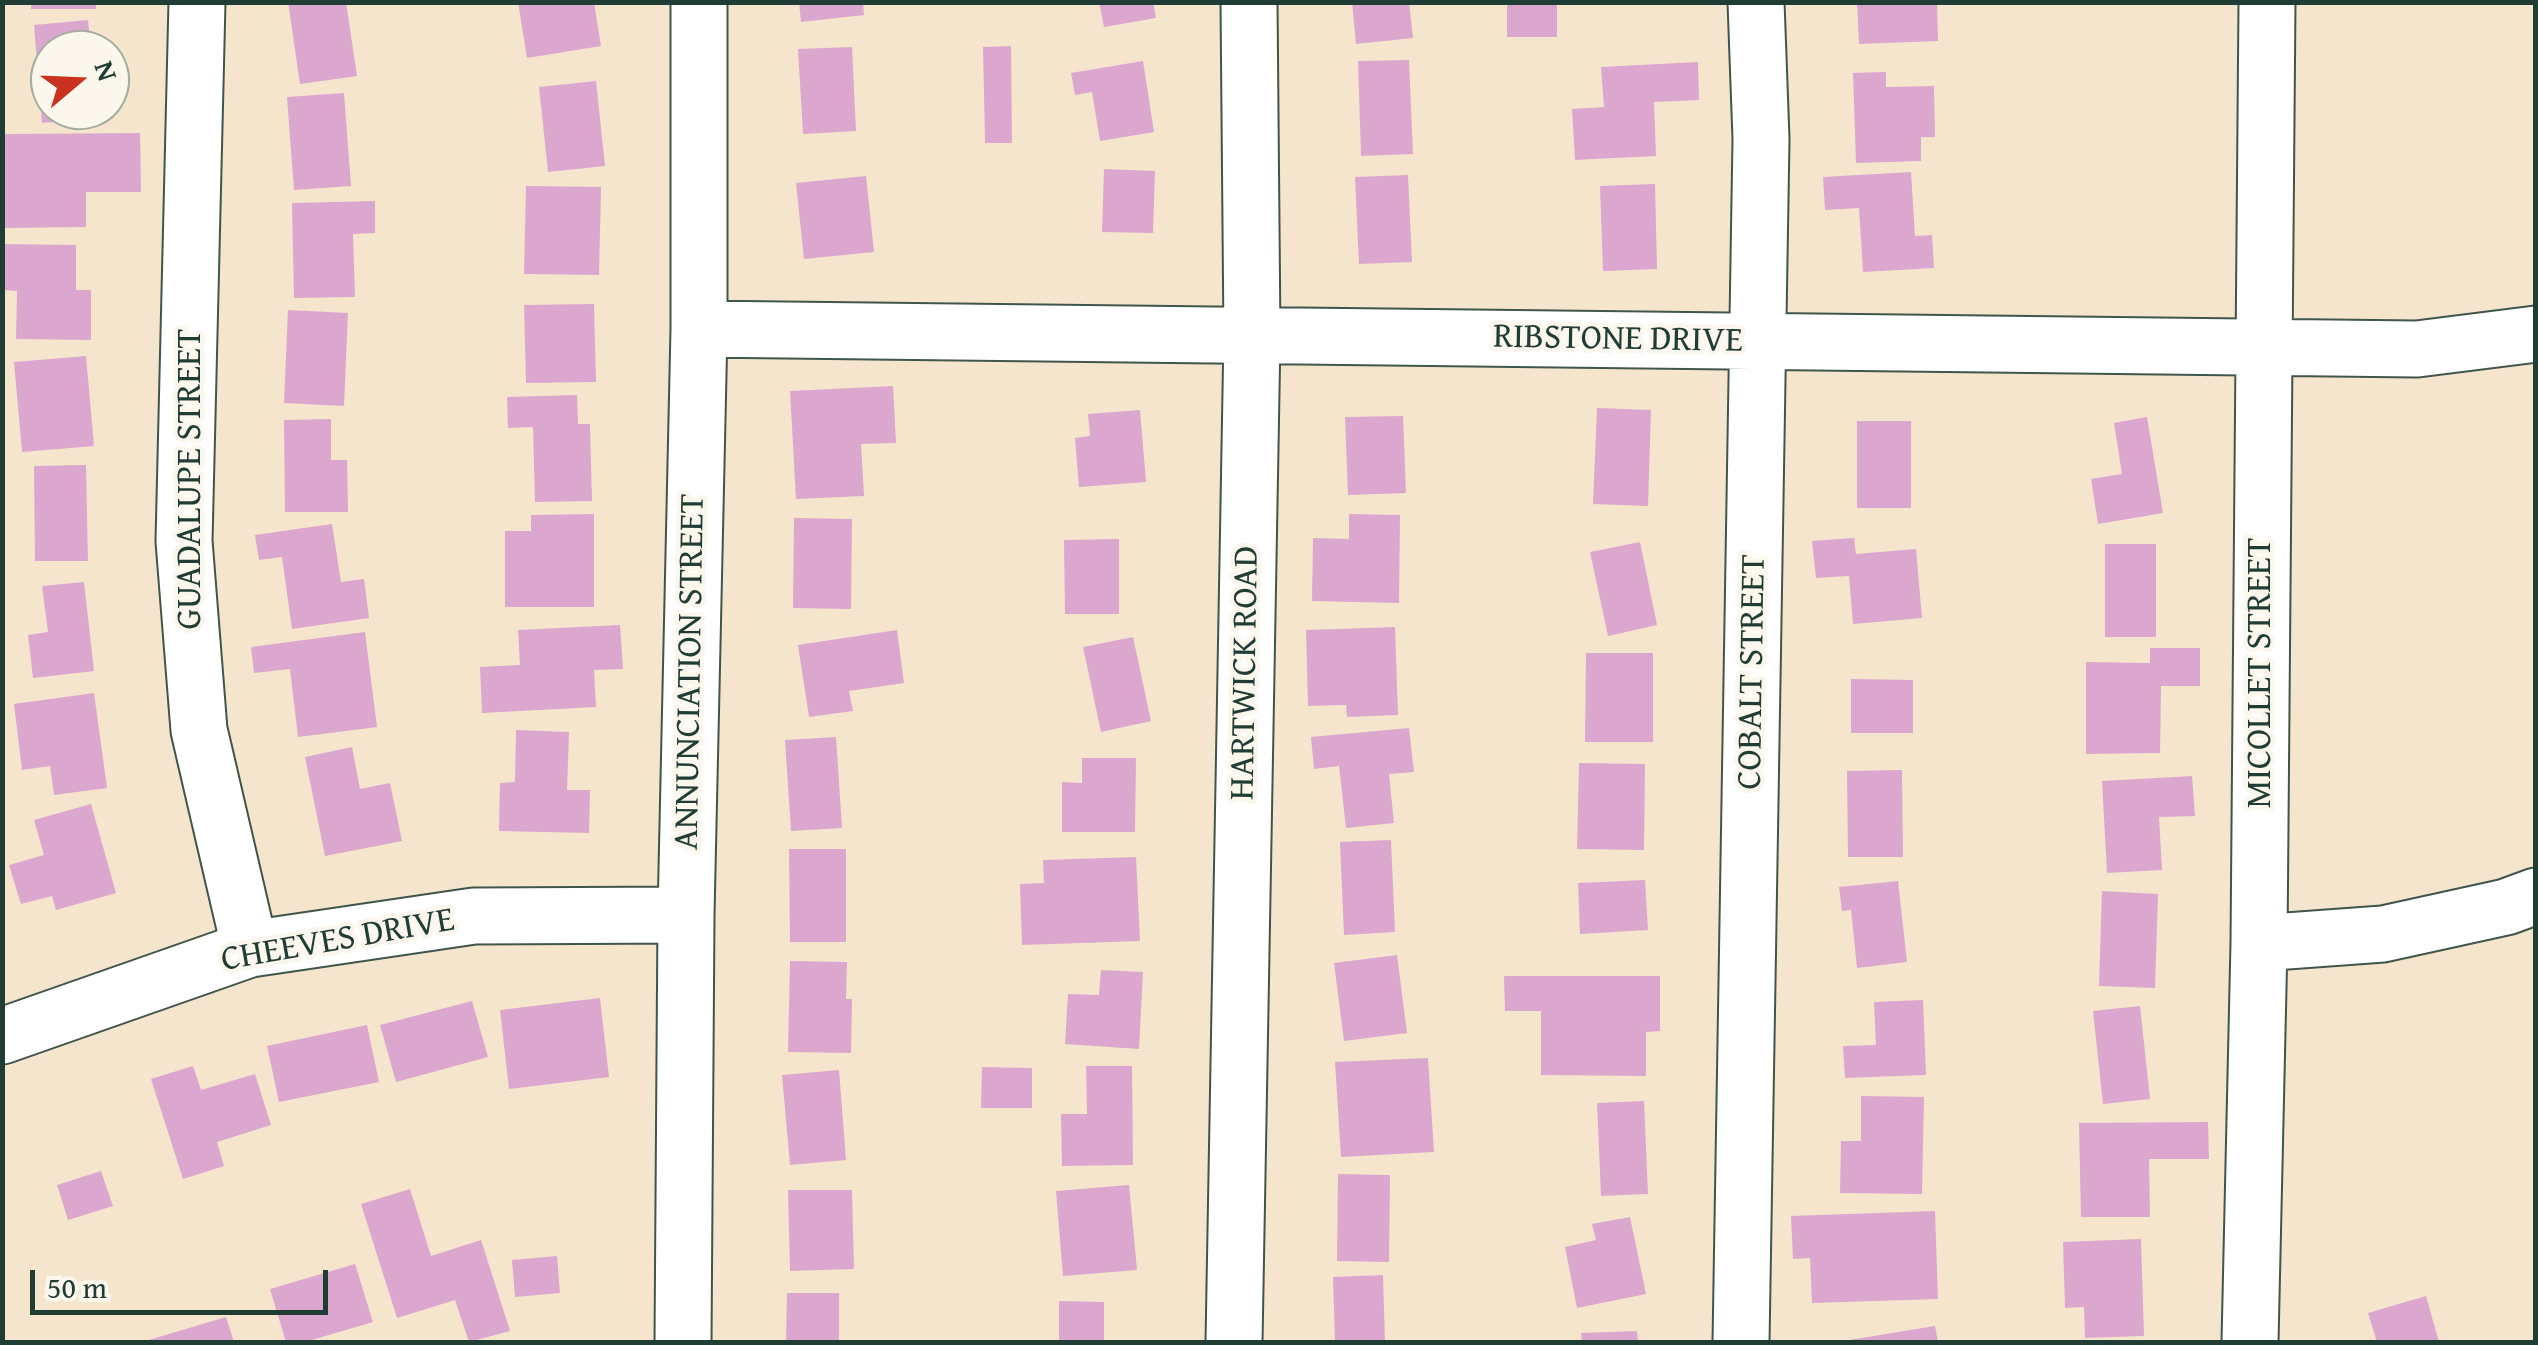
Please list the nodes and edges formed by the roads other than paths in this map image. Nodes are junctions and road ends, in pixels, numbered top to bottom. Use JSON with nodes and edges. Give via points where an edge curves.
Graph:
{"nodes":[{"id":1,"x":197,"y":2,"type":"edge"},
{"id":2,"x":699,"y":2,"type":"edge"},
{"id":3,"x":1250,"y":2,"type":"edge"},
{"id":4,"x":1756,"y":2,"type":"edge"},
{"id":5,"x":2267,"y":2,"type":"edge"},
{"id":6,"x":699,"y":329,"type":"junction"},
{"id":7,"x":2536,"y":334,"type":"edge"},
{"id":8,"x":1252,"y":336,"type":"junction"},
{"id":9,"x":1759,"y":341,"type":"junction"},
{"id":10,"x":2264,"y":347,"type":"junction"},
{"id":11,"x":2536,"y":896,"type":"edge"},
{"id":12,"x":686,"y":915,"type":"junction"},
{"id":13,"x":2259,"y":944,"type":"junction"},
{"id":14,"x":250,"y":949,"type":"junction"},
{"id":15,"x":2,"y":1036,"type":"edge"},
{"id":16,"x":683,"y":1342,"type":"edge"},
{"id":17,"x":1234,"y":1342,"type":"edge"},
{"id":18,"x":1742,"y":1342,"type":"edge"},
{"id":19,"x":2250,"y":1342,"type":"edge"}],
"edges":[{"from":1,"to":14,"type":"street","name":"GUADALUPE STREET","via":[[184,541],[198,730]]},
{"from":2,"to":6,"type":"street","name":"ANNUNCIATION STREET"},
{"from":3,"to":8,"type":"street","name":"HARTWICK ROAD"},
{"from":4,"to":9,"type":"street","name":"COBALT STREET"},
{"from":5,"to":10,"type":"street","name":"MICOLLET STREET"},
{"from":6,"to":8,"type":"street","name":"RIBSTONE DRIVE"},
{"from":6,"to":12,"type":"street","name":"ANNUNCIATION STREET"},
{"from":7,"to":10,"type":"street","name":"RIBSTONE DRIVE","via":[[2418,349]]},
{"from":8,"to":9,"type":"street","name":"RIBSTONE DRIVE"},
{"from":8,"to":17,"type":"street","name":"HARTWICK ROAD"},
{"from":9,"to":10,"type":"street","name":"RIBSTONE DRIVE"},
{"from":9,"to":18,"type":"street","name":"COBALT STREET"},
{"from":10,"to":13,"type":"street","name":"MICOLLET STREET"},
{"from":11,"to":13,"type":"street","via":[[2383,934]]},
{"from":12,"to":14,"type":"street","name":"CHEEVES DRIVE","via":[[474,916]]},
{"from":12,"to":16,"type":"street","name":"ANNUNCIATION STREET"},
{"from":13,"to":19,"type":"street","name":"MICOLLET STREET"},
{"from":14,"to":15,"type":"street","name":"CHEEVES DRIVE"}]}
